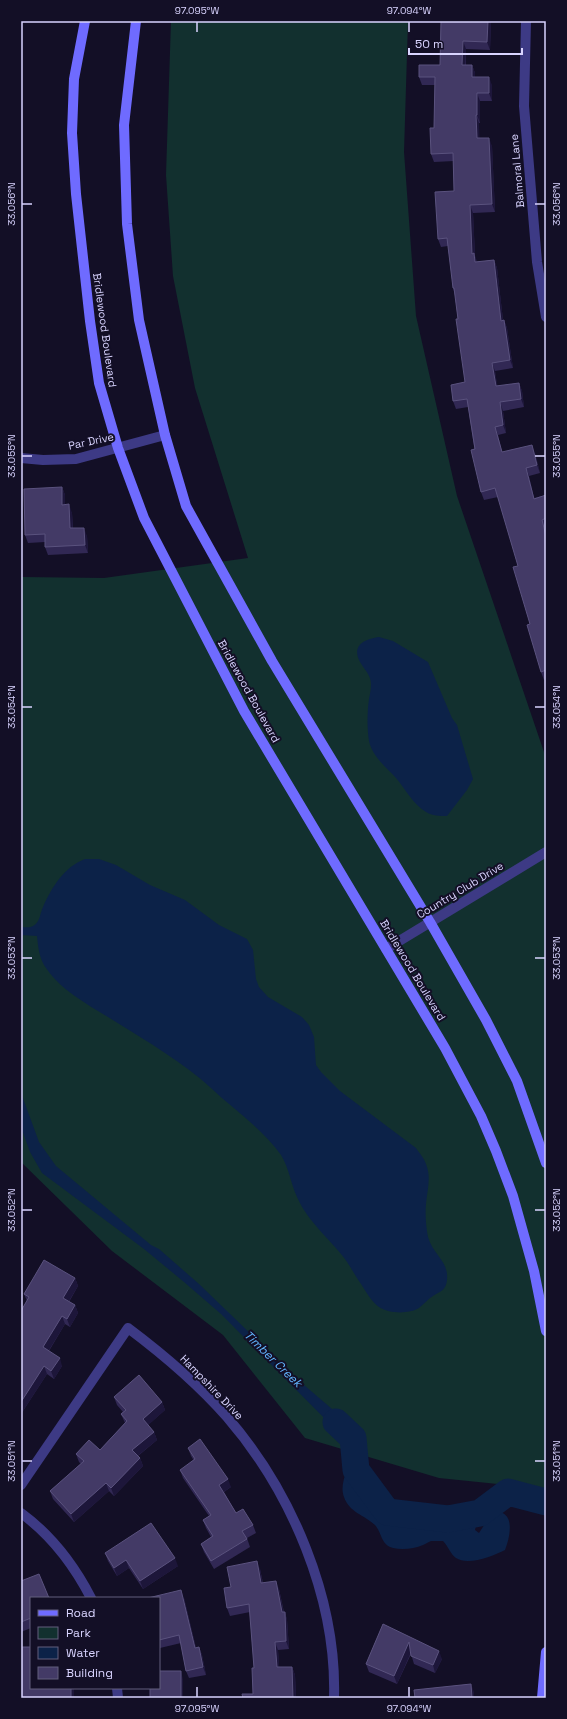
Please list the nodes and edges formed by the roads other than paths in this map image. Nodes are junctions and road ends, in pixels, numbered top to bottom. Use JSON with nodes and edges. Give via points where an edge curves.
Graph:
{"nodes":[{"id":1,"x":85,"y":21,"type":"edge"},
{"id":2,"x":136,"y":21,"type":"edge"},
{"id":3,"x":526,"y":21,"type":"edge"},
{"id":4,"x":546,"y":317,"type":"edge"},
{"id":5,"x":165,"y":435,"type":"junction"},
{"id":6,"x":118,"y":448,"type":"junction"},
{"id":7,"x":21,"y":458,"type":"edge"},
{"id":8,"x":546,"y":852,"type":"edge"},
{"id":9,"x":430,"y":922,"type":"junction"},
{"id":10,"x":386,"y":949,"type":"junction"},
{"id":11,"x":546,"y":1163,"type":"edge"},
{"id":12,"x":546,"y":1331,"type":"edge"},
{"id":13,"x":21,"y":1485,"type":"edge"},
{"id":14,"x":21,"y":1513,"type":"edge"},
{"id":15,"x":90,"y":1597,"type":"edge"},
{"id":16,"x":546,"y":1652,"type":"edge"},
{"id":17,"x":334,"y":1698,"type":"edge"},
{"id":18,"x":542,"y":1698,"type":"edge"}],
"edges":[{"from":1,"to":6,"type":"main road","name":"Bridlewood Boulevard","via":[[74,79],[72,133],[76,194],[99,383]]},
{"from":2,"to":5,"type":"main road","via":[[124,125],[127,224],[139,320]]},
{"from":3,"to":4,"type":"street","name":"Balmoral Lane","via":[[524,106],[537,262]]},
{"from":5,"to":6,"type":"street","name":"Par Drive"},
{"from":5,"to":9,"type":"main road","via":[[186,506],[223,574],[272,661]]},
{"from":6,"to":7,"type":"street","name":"Par Drive","via":[[76,458]]},
{"from":6,"to":10,"type":"main road","name":"Bridlewood Boulevard","via":[[144,518],[244,711]]},
{"from":8,"to":9,"type":"street","name":"Country Club Drive"},
{"from":9,"to":10,"type":"street","name":"Country Club Drive"},
{"from":9,"to":11,"type":"main road","via":[[505,1056]]},
{"from":10,"to":12,"type":"main road","name":"Bridlewood Boulevard","via":[[455,1066],[496,1151],[513,1196],[527,1245]]},
{"from":13,"to":17,"type":"street","name":"Hampshire Drive","via":[[128,1328],[160,1352],[227,1417],[256,1454],[279,1492],[311,1562],[323,1605],[331,1646]]},
{"from":14,"to":15,"type":"street","via":[[55,1543]]},
{"from":16,"to":18,"type":"main road"}]}
